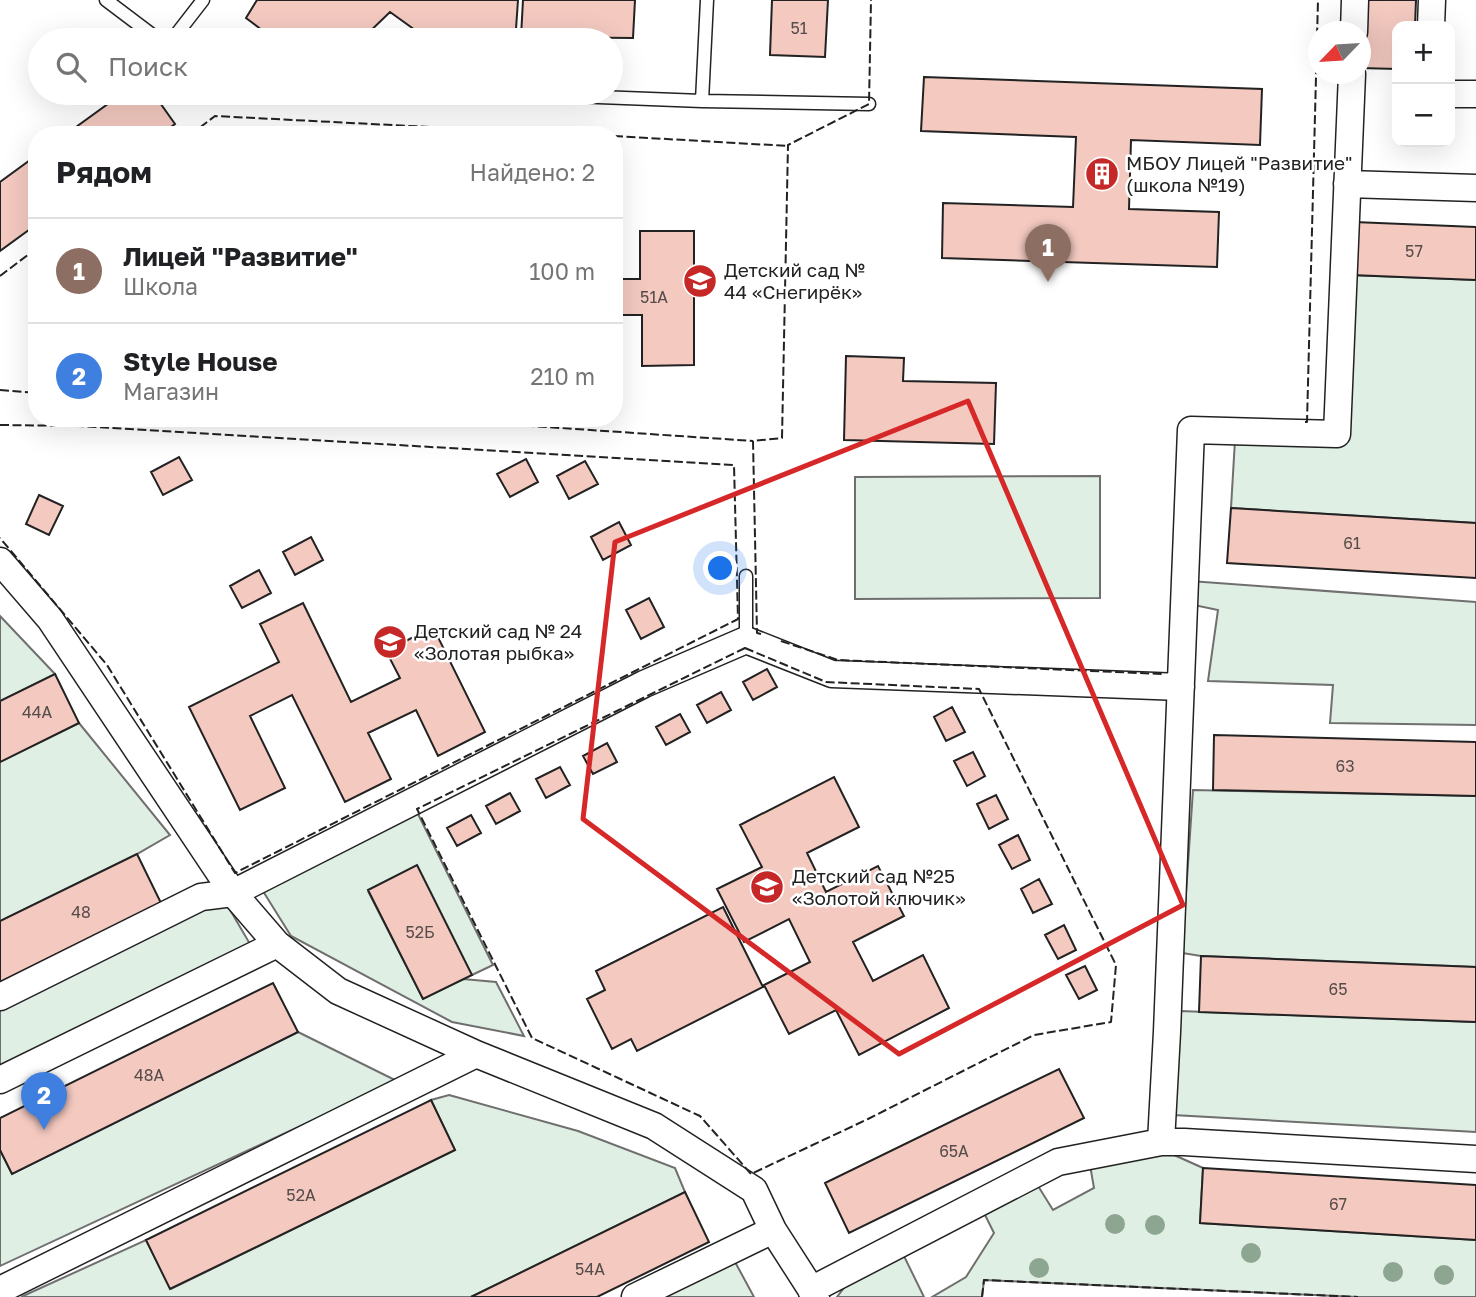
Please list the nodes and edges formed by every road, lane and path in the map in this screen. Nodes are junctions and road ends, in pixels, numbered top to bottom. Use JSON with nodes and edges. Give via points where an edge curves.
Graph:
{"nodes":[{"id":1,"x":106,"y":0,"type":"edge"},
{"id":2,"x":202,"y":0,"type":"edge"},
{"id":3,"x":707,"y":0,"type":"edge"},
{"id":4,"x":1355,"y":0,"type":"edge"},
{"id":5,"x":1432,"y":0,"type":"edge"},
{"id":6,"x":1354,"y":21,"type":"edge"},
{"id":7,"x":1431,"y":21,"type":"edge"},
{"id":8,"x":143,"y":28,"type":"edge"},
{"id":9,"x":181,"y":28,"type":"edge"},
{"id":10,"x":1352,"y":84,"type":"edge"},
{"id":11,"x":1455,"y":93,"type":"edge"},
{"id":12,"x":1476,"y":94,"type":"edge"},
{"id":13,"x":623,"y":98,"type":"edge"},
{"id":14,"x":702,"y":101,"type":"junction"},
{"id":15,"x":869,"y":104,"type":"dead end"},
{"id":16,"x":1347,"y":184,"type":"junction"},
{"id":17,"x":1476,"y":188,"type":"edge"},
{"id":18,"x":0,"y":561,"type":"edge"},
{"id":19,"x":746,"y":576,"type":"dead end"},
{"id":20,"x":746,"y":640,"type":"junction"},
{"id":21,"x":1181,"y":687,"type":"junction"},
{"id":22,"x":233,"y":893,"type":"junction"},
{"id":23,"x":277,"y":944,"type":"junction"},
{"id":24,"x":0,"y":997,"type":"edge"},
{"id":25,"x":476,"y":1054,"type":"junction"},
{"id":26,"x":0,"y":1080,"type":"edge"},
{"id":27,"x":1161,"y":1142,"type":"junction"},
{"id":28,"x":1476,"y":1159,"type":"edge"},
{"id":29,"x":774,"y":1230,"type":"junction"},
{"id":30,"x":0,"y":1290,"type":"edge"},
{"id":31,"x":813,"y":1294,"type":"edge"},
{"id":32,"x":635,"y":1297,"type":"edge"}],
"edges":[{"from":1,"to":8,"type":"lane"},
{"from":2,"to":9,"type":"lane"},
{"from":3,"to":14,"type":"lane"},
{"from":4,"to":6,"type":"street"},
{"from":5,"to":7,"type":"street"},
{"from":10,"to":16,"type":"street"},
{"from":11,"to":12,"type":"street"},
{"from":13,"to":14,"type":"lane"},
{"from":14,"to":15,"type":"lane"},
{"from":16,"to":17,"type":"street"},
{"from":16,"to":21,"type":"street","via":[[1337,434],[1191,430]]},
{"from":18,"to":22,"type":"street","via":[[50,619]]},
{"from":19,"to":20,"type":"lane"},
{"from":20,"to":21,"type":"street","via":[[832,674]]},
{"from":20,"to":22,"type":"street","via":[[644,684]]},
{"from":21,"to":27,"type":"street"},
{"from":22,"to":23,"type":"street"},
{"from":22,"to":24,"type":"street","via":[[201,897]]},
{"from":23,"to":25,"type":"street","via":[[338,992]]},
{"from":23,"to":26,"type":"street"},
{"from":25,"to":29,"type":"street","via":[[654,1125],[754,1190]]},
{"from":25,"to":30,"type":"street"},
{"from":27,"to":28,"type":"street"},
{"from":27,"to":31,"type":"street","via":[[1058,1161]]},
{"from":29,"to":31,"type":"street"},
{"from":29,"to":32,"type":"street"}]}
